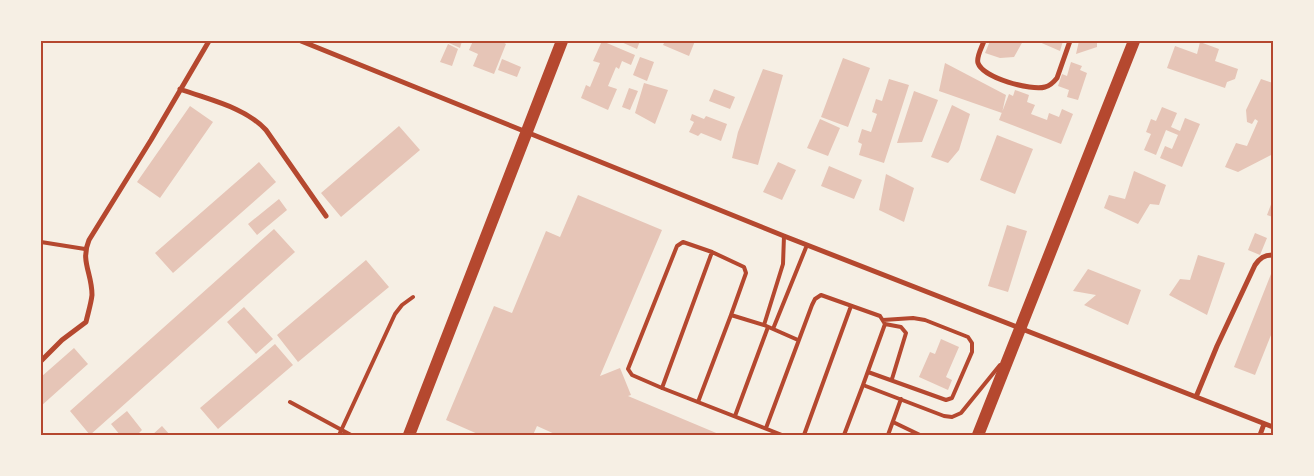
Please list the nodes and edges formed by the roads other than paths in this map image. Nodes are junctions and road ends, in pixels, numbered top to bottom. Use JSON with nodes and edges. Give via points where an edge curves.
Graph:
{"nodes":[{"id":1,"x":209,"y":41,"type":"edge"},
{"id":2,"x":301,"y":41,"type":"edge"},
{"id":3,"x":562,"y":41,"type":"edge"},
{"id":4,"x":984,"y":41,"type":"edge"},
{"id":5,"x":1070,"y":41,"type":"edge"},
{"id":6,"x":1134,"y":41,"type":"edge"},
{"id":7,"x":180,"y":89,"type":"junction"},
{"id":8,"x":527,"y":132,"type":"junction"},
{"id":9,"x":326,"y":216,"type":"dead end"},
{"id":10,"x":784,"y":236,"type":"junction"},
{"id":11,"x":41,"y":242,"type":"edge"},
{"id":12,"x":807,"y":245,"type":"junction"},
{"id":13,"x":85,"y":250,"type":"junction"},
{"id":14,"x":712,"y":252,"type":"junction"},
{"id":15,"x":1273,"y":254,"type":"edge"},
{"id":16,"x":413,"y":297,"type":"dead end"},
{"id":17,"x":851,"y":306,"type":"junction"},
{"id":18,"x":731,"y":315,"type":"junction"},
{"id":19,"x":884,"y":322,"type":"junction"},
{"id":20,"x":764,"y":325,"type":"junction"},
{"id":21,"x":768,"y":327,"type":"junction"},
{"id":22,"x":1021,"y":328,"type":"junction"},
{"id":23,"x":773,"y":329,"type":"junction"},
{"id":24,"x":798,"y":340,"type":"junction"},
{"id":25,"x":1011,"y":351,"type":"junction"},
{"id":26,"x":41,"y":362,"type":"edge"},
{"id":27,"x":868,"y":372,"type":"junction"},
{"id":28,"x":892,"y":379,"type":"junction"},
{"id":29,"x":863,"y":385,"type":"junction"},
{"id":30,"x":662,"y":388,"type":"junction"},
{"id":31,"x":1196,"y":397,"type":"junction"},
{"id":32,"x":901,"y":399,"type":"junction"},
{"id":33,"x":290,"y":402,"type":"dead end"},
{"id":34,"x":698,"y":402,"type":"junction"},
{"id":35,"x":735,"y":416,"type":"junction"},
{"id":36,"x":893,"y":422,"type":"junction"},
{"id":37,"x":1264,"y":424,"type":"junction"},
{"id":38,"x":1273,"y":427,"type":"edge"},
{"id":39,"x":766,"y":428,"type":"junction"},
{"id":40,"x":341,"y":429,"type":"junction"},
{"id":41,"x":338,"y":435,"type":"edge"},
{"id":42,"x":351,"y":435,"type":"edge"},
{"id":43,"x":409,"y":435,"type":"edge"},
{"id":44,"x":782,"y":435,"type":"edge"},
{"id":45,"x":804,"y":435,"type":"edge"},
{"id":46,"x":844,"y":435,"type":"edge"},
{"id":47,"x":888,"y":435,"type":"edge"},
{"id":48,"x":920,"y":435,"type":"edge"},
{"id":49,"x":978,"y":435,"type":"edge"},
{"id":50,"x":1260,"y":435,"type":"edge"}],
"edges":[{"from":1,"to":7,"type":"street"},
{"from":2,"to":8,"type":"street"},
{"from":3,"to":8,"type":"main road"},
{"from":4,"to":5,"type":"street","via":[[978,64],[987,73],[1004,81],[1041,88],[1057,78]]},
{"from":6,"to":22,"type":"main road"},
{"from":7,"to":9,"type":"street","via":[[259,122]]},
{"from":7,"to":13,"type":"street"},
{"from":8,"to":10,"type":"street"},
{"from":8,"to":43,"type":"main road"},
{"from":10,"to":12,"type":"street"},
{"from":10,"to":20,"type":"lane","via":[[783,264]]},
{"from":11,"to":13,"type":"lane"},
{"from":12,"to":22,"type":"street"},
{"from":12,"to":23,"type":"lane"},
{"from":13,"to":26,"type":"street","via":[[92,295],[86,322]]},
{"from":14,"to":18,"type":"lane","via":[[746,270]]},
{"from":14,"to":30,"type":"lane"},
{"from":14,"to":30,"type":"lane","via":[[683,242],[676,246],[628,369],[632,375]]},
{"from":15,"to":31,"type":"street","via":[[1260,258],[1255,265]]},
{"from":16,"to":40,"type":"lane","via":[[395,314]]},
{"from":17,"to":19,"type":"lane","via":[[880,316]]},
{"from":17,"to":24,"type":"lane","via":[[822,295],[815,299]]},
{"from":17,"to":45,"type":"lane"},
{"from":18,"to":20,"type":"lane"},
{"from":18,"to":34,"type":"lane"},
{"from":19,"to":27,"type":"lane"},
{"from":19,"to":28,"type":"lane","via":[[901,327],[906,333]]},
{"from":19,"to":28,"type":"lane","via":[[913,318],[925,320],[968,337],[972,343],[972,352],[952,398],[941,399]]},
{"from":20,"to":21,"type":"lane"},
{"from":21,"to":23,"type":"lane"},
{"from":21,"to":35,"type":"lane"},
{"from":22,"to":25,"type":"main road"},
{"from":22,"to":31,"type":"street"},
{"from":23,"to":24,"type":"lane"},
{"from":24,"to":39,"type":"lane"},
{"from":25,"to":32,"type":"lane","via":[[961,413],[952,417]]},
{"from":25,"to":49,"type":"main road"},
{"from":27,"to":28,"type":"lane"},
{"from":27,"to":29,"type":"lane"},
{"from":29,"to":32,"type":"lane"},
{"from":29,"to":46,"type":"lane"},
{"from":30,"to":34,"type":"lane"},
{"from":31,"to":37,"type":"street"},
{"from":32,"to":36,"type":"lane"},
{"from":33,"to":40,"type":"lane"},
{"from":34,"to":35,"type":"lane"},
{"from":35,"to":39,"type":"lane"},
{"from":36,"to":47,"type":"lane"},
{"from":36,"to":48,"type":"lane"},
{"from":37,"to":38,"type":"street"},
{"from":37,"to":50,"type":"street"},
{"from":39,"to":44,"type":"lane"},
{"from":40,"to":41,"type":"lane"},
{"from":40,"to":42,"type":"lane"}]}
